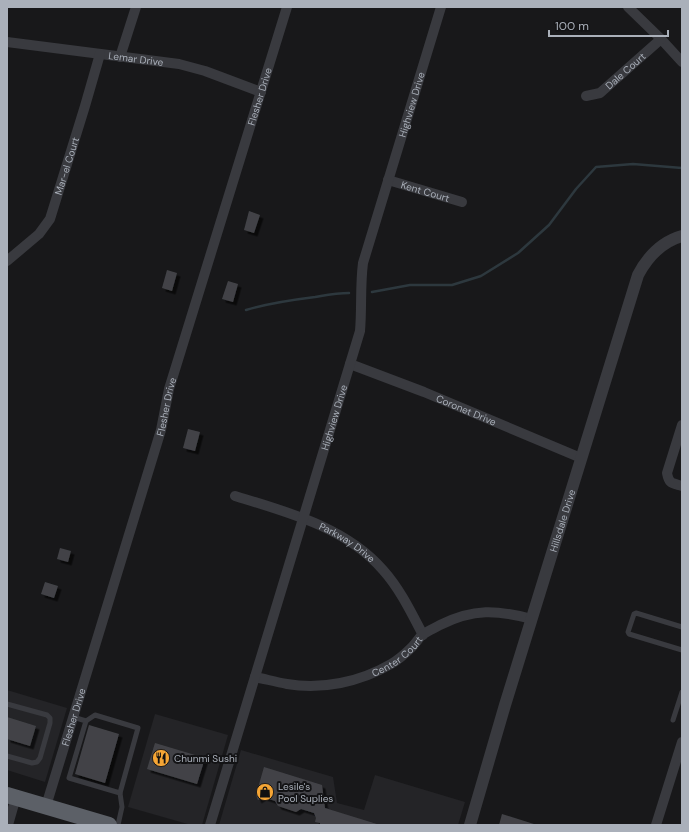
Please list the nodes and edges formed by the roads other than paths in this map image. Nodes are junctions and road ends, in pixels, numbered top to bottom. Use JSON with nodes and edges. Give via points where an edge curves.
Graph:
{"nodes":[{"id":1,"x":136,"y":7,"type":"edge"},
{"id":2,"x":287,"y":7,"type":"edge"},
{"id":3,"x":441,"y":7,"type":"edge"},
{"id":4,"x":628,"y":7,"type":"edge"},
{"id":5,"x":661,"y":39,"type":"junction"},
{"id":6,"x":7,"y":42,"type":"edge"},
{"id":7,"x":100,"y":54,"type":"junction"},
{"id":8,"x":120,"y":57,"type":"junction"},
{"id":9,"x":682,"y":62,"type":"edge"},
{"id":10,"x":261,"y":92,"type":"junction"},
{"id":11,"x":586,"y":96,"type":"dead end"},
{"id":12,"x":388,"y":180,"type":"junction"},
{"id":13,"x":462,"y":202,"type":"dead end"},
{"id":14,"x":682,"y":236,"type":"edge"},
{"id":15,"x":7,"y":261,"type":"edge"},
{"id":16,"x":350,"y":364,"type":"junction"},
{"id":17,"x":682,"y":425,"type":"edge"},
{"id":18,"x":581,"y":458,"type":"junction"},
{"id":19,"x":682,"y":486,"type":"edge"},
{"id":20,"x":235,"y":496,"type":"dead end"},
{"id":21,"x":303,"y":518,"type":"junction"},
{"id":22,"x":532,"y":619,"type":"junction"},
{"id":23,"x":682,"y":627,"type":"edge"},
{"id":24,"x":423,"y":635,"type":"junction"},
{"id":25,"x":682,"y":650,"type":"edge"},
{"id":26,"x":254,"y":677,"type":"junction"},
{"id":27,"x":682,"y":692,"type":"edge"},
{"id":28,"x":7,"y":704,"type":"edge"},
{"id":29,"x":73,"y":717,"type":"junction"},
{"id":30,"x":673,"y":720,"type":"dead end"},
{"id":31,"x":86,"y":721,"type":"junction"},
{"id":32,"x":682,"y":742,"type":"edge"},
{"id":33,"x":7,"y":756,"type":"edge"},
{"id":34,"x":120,"y":793,"type":"junction"},
{"id":35,"x":12,"y":796,"type":"edge"},
{"id":36,"x":46,"y":806,"type":"junction"},
{"id":37,"x":103,"y":824,"type":"edge"},
{"id":38,"x":8,"y":825,"type":"edge"},
{"id":39,"x":118,"y":825,"type":"edge"},
{"id":40,"x":210,"y":825,"type":"edge"},
{"id":41,"x":470,"y":825,"type":"edge"},
{"id":42,"x":656,"y":825,"type":"edge"}],
"edges":[{"from":1,"to":8,"type":"street"},
{"from":2,"to":10,"type":"street","name":"Flesher Drive"},
{"from":3,"to":12,"type":"street","name":"Highview Drive"},
{"from":4,"to":5,"type":"street"},
{"from":5,"to":9,"type":"street"},
{"from":5,"to":11,"type":"street","name":"Dale Court","via":[[600,93]]},
{"from":6,"to":7,"type":"street","name":"Lemar Drive"},
{"from":7,"to":8,"type":"street","name":"Lemar Drive"},
{"from":7,"to":15,"type":"street","name":"Mar-el Court","via":[[50,219],[39,234]]},
{"from":8,"to":10,"type":"street","name":"Lemar Drive","via":[[179,64]]},
{"from":10,"to":29,"type":"street","name":"Flesher Drive","via":[[169,390],[161,430]]},
{"from":12,"to":13,"type":"street","name":"Kent Court"},
{"from":12,"to":16,"type":"street","name":"Highview Drive","via":[[363,263],[360,331]]},
{"from":14,"to":18,"type":"street","name":"Hillsdale Drive","via":[[653,253],[638,275]]},
{"from":16,"to":18,"type":"street","name":"Coronet Drive"},
{"from":16,"to":21,"type":"street","name":"Highview Drive"},
{"from":17,"to":19,"type":"street","via":[[667,473],[668,480]]},
{"from":18,"to":22,"type":"street","name":"Hillsdale Drive"},
{"from":20,"to":21,"type":"street","name":"Parkway Drive"},
{"from":21,"to":24,"type":"street","name":"Parkway Drive","via":[[344,538],[372,558],[394,583]]},
{"from":21,"to":26,"type":"street","name":"Highview Drive"},
{"from":22,"to":24,"type":"street","name":"Center Court","via":[[506,612],[467,614]]},
{"from":22,"to":41,"type":"street","name":"Hillsdale Drive","via":[[504,705]]},
{"from":23,"to":25,"type":"lane","via":[[636,613],[628,632]]},
{"from":24,"to":26,"type":"street","name":"Center Court","via":[[391,664],[343,683],[310,686]]},
{"from":26,"to":40,"type":"street","name":"Highview Drive"},
{"from":27,"to":30,"type":"lane"},
{"from":28,"to":33,"type":"lane","via":[[50,718],[37,762]]},
{"from":29,"to":31,"type":"lane"},
{"from":29,"to":36,"type":"street","name":"Flesher Drive"},
{"from":31,"to":34,"type":"lane","via":[[69,778]]},
{"from":31,"to":34,"type":"lane","via":[[95,715],[138,728]]},
{"from":32,"to":42,"type":"street"},
{"from":34,"to":39,"type":"lane","via":[[122,807]]},
{"from":35,"to":36,"type":"highway"},
{"from":35,"to":38,"type":"street"},
{"from":36,"to":37,"type":"highway"}]}
